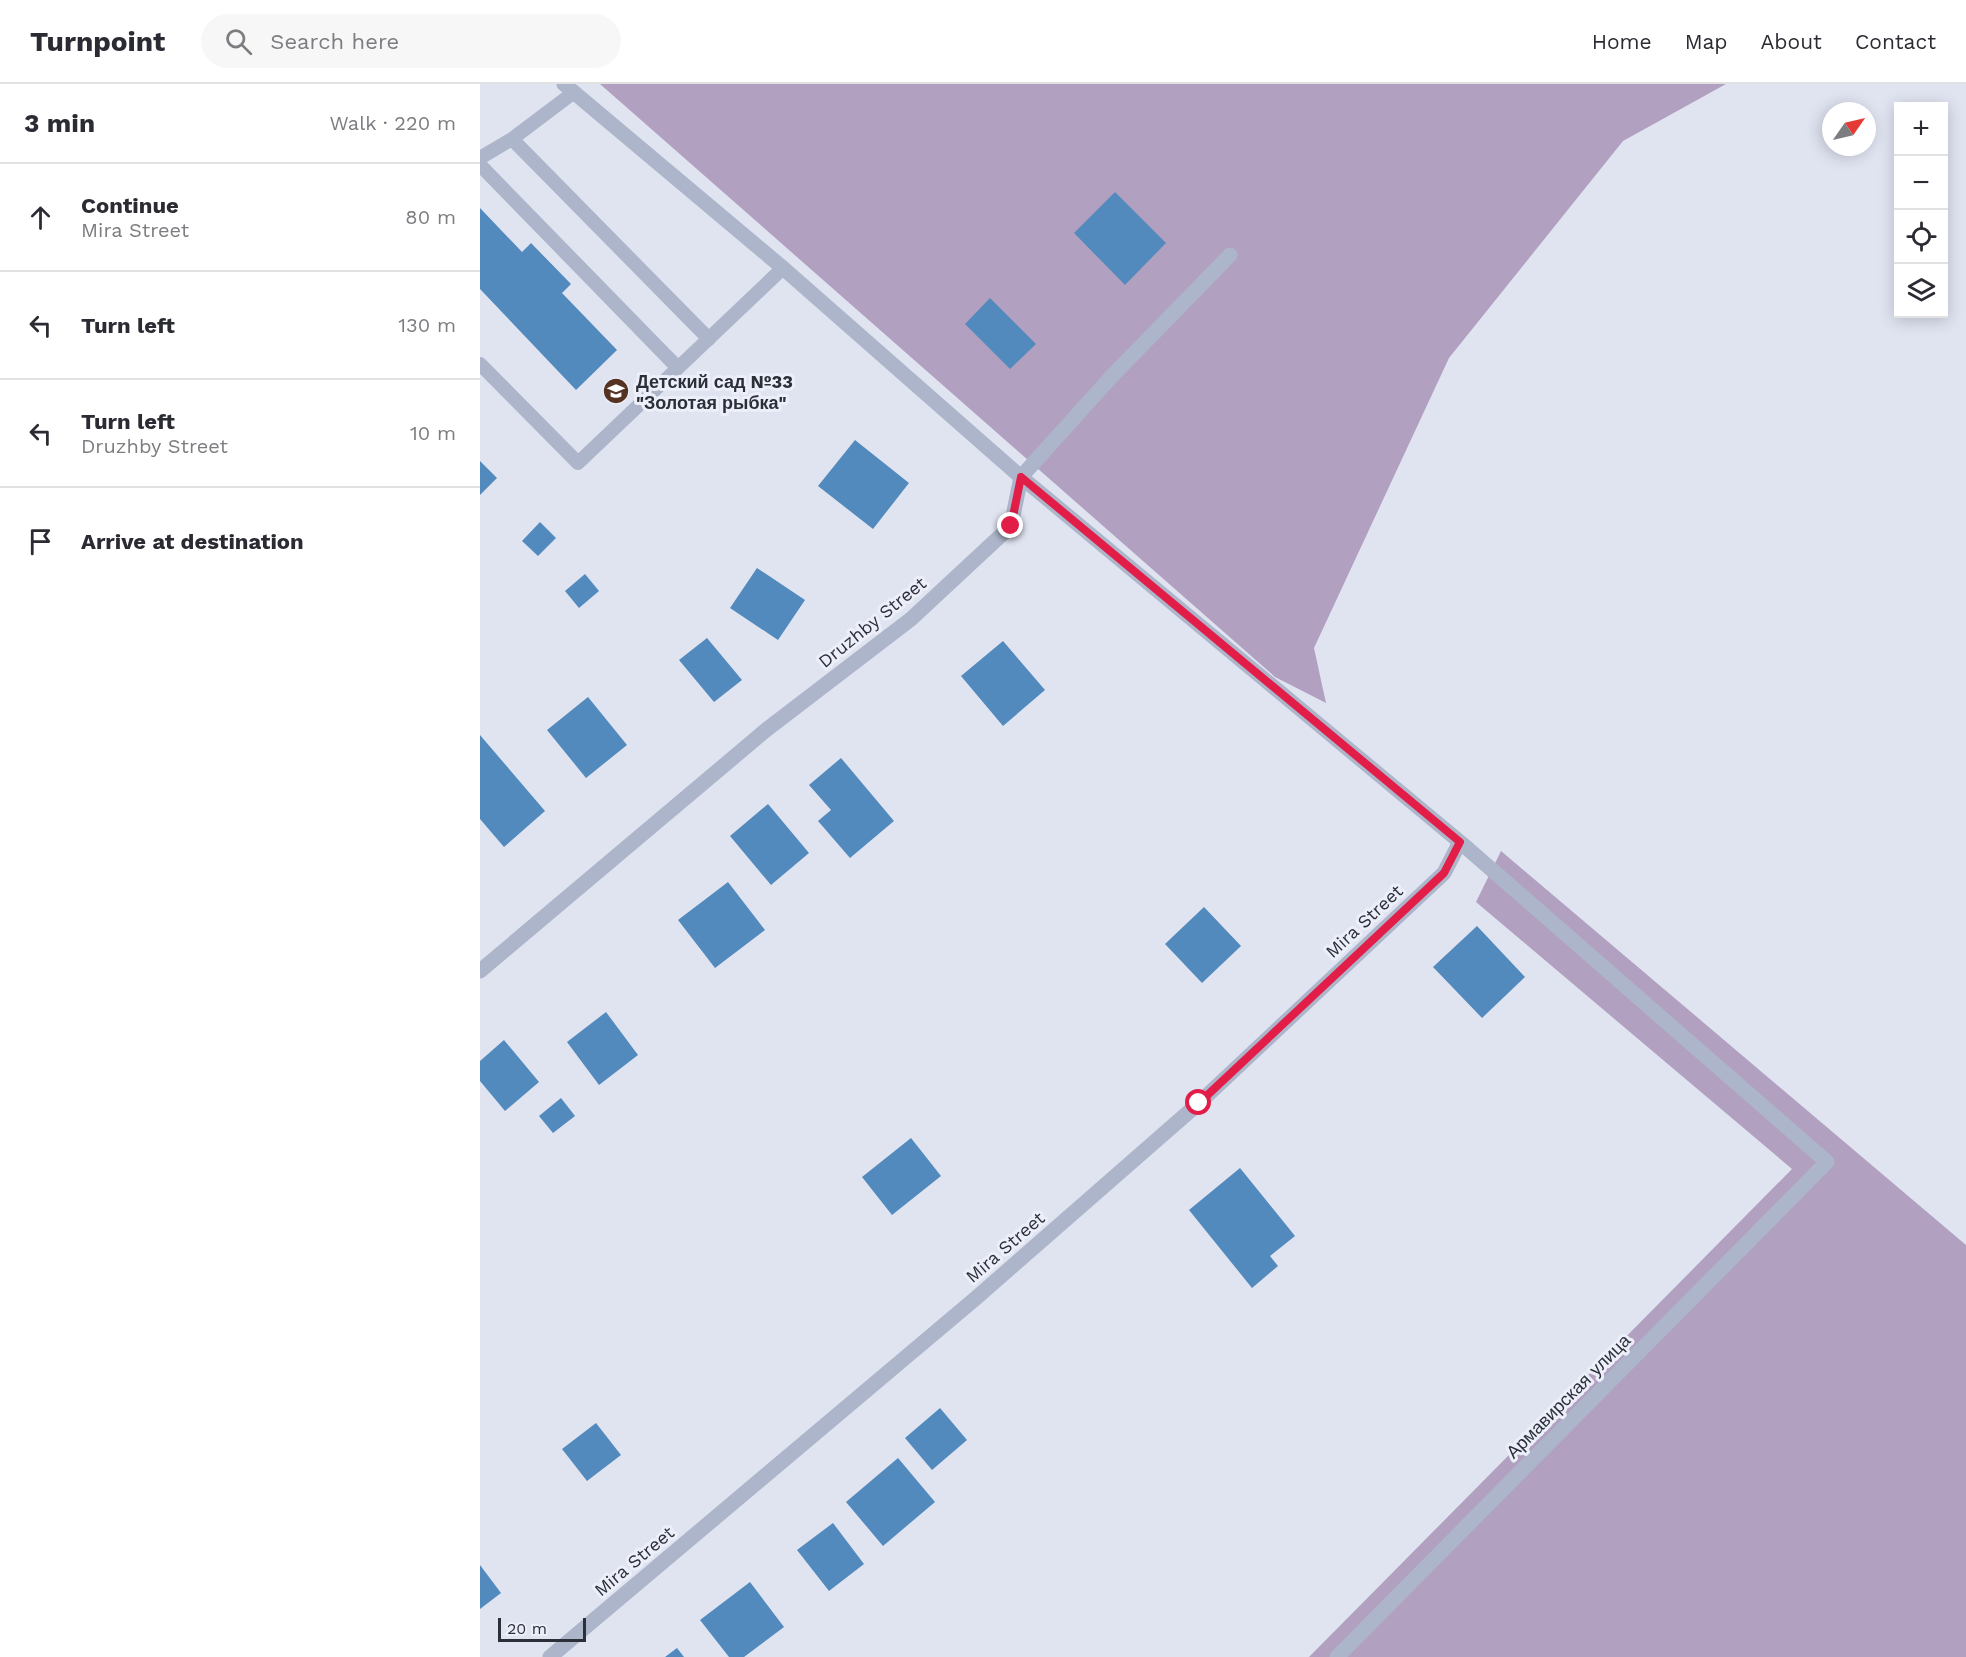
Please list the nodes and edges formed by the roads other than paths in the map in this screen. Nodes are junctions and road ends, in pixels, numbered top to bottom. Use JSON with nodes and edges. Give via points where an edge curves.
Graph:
{"nodes":[{"id":1,"x":568,"y":88,"type":"edge"},
{"id":2,"x":512,"y":139,"type":"junction"},
{"id":3,"x":480,"y":158,"type":"edge"},
{"id":4,"x":480,"y":165,"type":"edge"},
{"id":5,"x":1230,"y":255,"type":"dead end"},
{"id":6,"x":783,"y":268,"type":"junction"},
{"id":7,"x":709,"y":339,"type":"junction"},
{"id":8,"x":480,"y":364,"type":"edge"},
{"id":9,"x":678,"y":368,"type":"junction"},
{"id":10,"x":1021,"y":477,"type":"junction"},
{"id":11,"x":1460,"y":842,"type":"junction"},
{"id":12,"x":480,"y":971,"type":"edge"},
{"id":13,"x":550,"y":1657,"type":"edge"},
{"id":14,"x":1337,"y":1657,"type":"edge"}],
"edges":[{"from":1,"to":2,"type":"lane"},
{"from":1,"to":6,"type":"street"},
{"from":2,"to":3,"type":"lane"},
{"from":2,"to":7,"type":"lane"},
{"from":4,"to":9,"type":"lane"},
{"from":5,"to":10,"type":"street"},
{"from":6,"to":7,"type":"lane"},
{"from":6,"to":10,"type":"street"},
{"from":7,"to":9,"type":"lane"},
{"from":8,"to":9,"type":"lane","via":[[578,464]]},
{"from":10,"to":11,"type":"street"},
{"from":10,"to":12,"type":"street","name":"Druzhby Street","via":[[1011,526],[911,619],[766,730]]},
{"from":11,"to":13,"type":"street","name":"Mira Street","via":[[1444,873],[1199,1103],[976,1298]]},
{"from":11,"to":14,"type":"street","name":"Армавирская улица","via":[[1827,1162]]}]}
